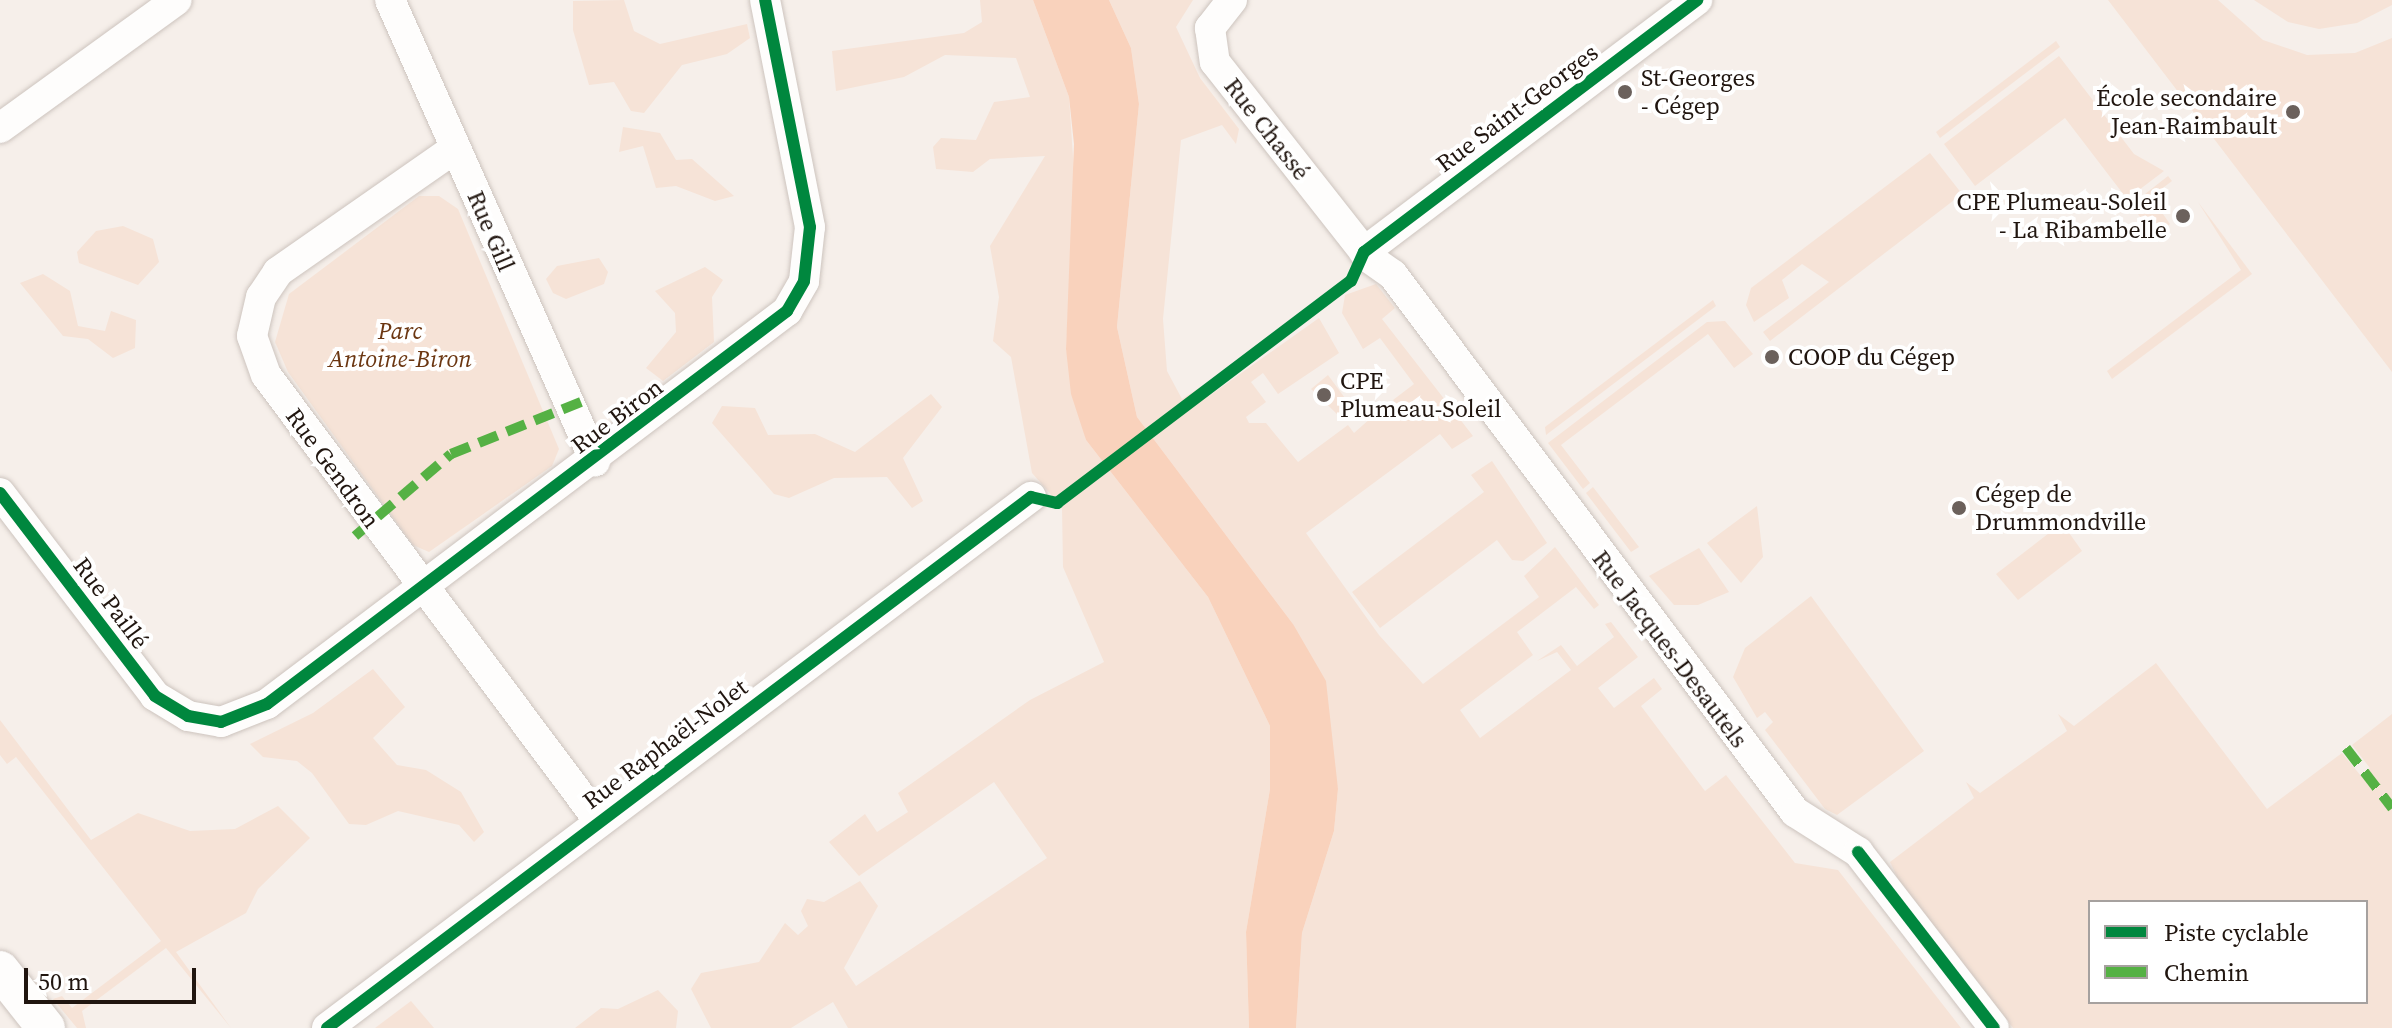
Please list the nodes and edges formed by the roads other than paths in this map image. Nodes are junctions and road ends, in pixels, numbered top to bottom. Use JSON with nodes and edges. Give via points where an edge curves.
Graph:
{"nodes":[{"id":1,"x":177,"y":0,"type":"edge"},
{"id":2,"x":390,"y":0,"type":"edge"},
{"id":3,"x":765,"y":0,"type":"edge"},
{"id":4,"x":1232,"y":0,"type":"edge"},
{"id":5,"x":1697,"y":0,"type":"edge"},
{"id":6,"x":0,"y":128,"type":"edge"},
{"id":7,"x":454,"y":149,"type":"junction"},
{"id":8,"x":1364,"y":252,"type":"junction"},
{"id":9,"x":595,"y":461,"type":"junction"},
{"id":10,"x":0,"y":493,"type":"edge"},
{"id":11,"x":1031,"y":497,"type":"dead end"},
{"id":12,"x":422,"y":590,"type":"junction"},
{"id":13,"x":203,"y":720,"type":"joint"},
{"id":14,"x":599,"y":821,"type":"junction"},
{"id":15,"x":0,"y":970,"type":"edge"},
{"id":16,"x":46,"y":1028,"type":"edge"},
{"id":17,"x":327,"y":1028,"type":"edge"},
{"id":18,"x":1994,"y":1028,"type":"edge"}],
"edges":[{"from":1,"to":6,"type":"street"},
{"from":2,"to":7,"type":"street","name":"Rue Gill"},
{"from":3,"to":9,"type":"street","name":"Rue Biron","via":[[810,227],[804,281],[774,324]]},
{"from":4,"to":8,"type":"street","name":"Rue Chassé","via":[[1210,28],[1215,62]]},
{"from":5,"to":8,"type":"street","name":"Rue Saint-Georges"},
{"from":7,"to":9,"type":"street","name":"Rue Gill"},
{"from":7,"to":12,"type":"street","name":"Rue Gendron","via":[[289,263],[253,316],[266,375]]},
{"from":8,"to":18,"type":"street","name":"Rue Jacques-Desautels","via":[[1393,275],[1795,812],[1858,852]]},
{"from":9,"to":12,"type":"street","name":"Rue Biron"},
{"from":10,"to":13,"type":"street","name":"Rue Paillé","via":[[155,696]]},
{"from":11,"to":14,"type":"street","name":"Rue Raphaël-Nolet"},
{"from":12,"to":13,"type":"street","name":"Rue Biron","via":[[267,704],[233,720]]},
{"from":12,"to":14,"type":"street","name":"Rue Gendron"},
{"from":14,"to":17,"type":"street","name":"Rue Raphaël-Nolet"},
{"from":15,"to":16,"type":"main road"}]}
